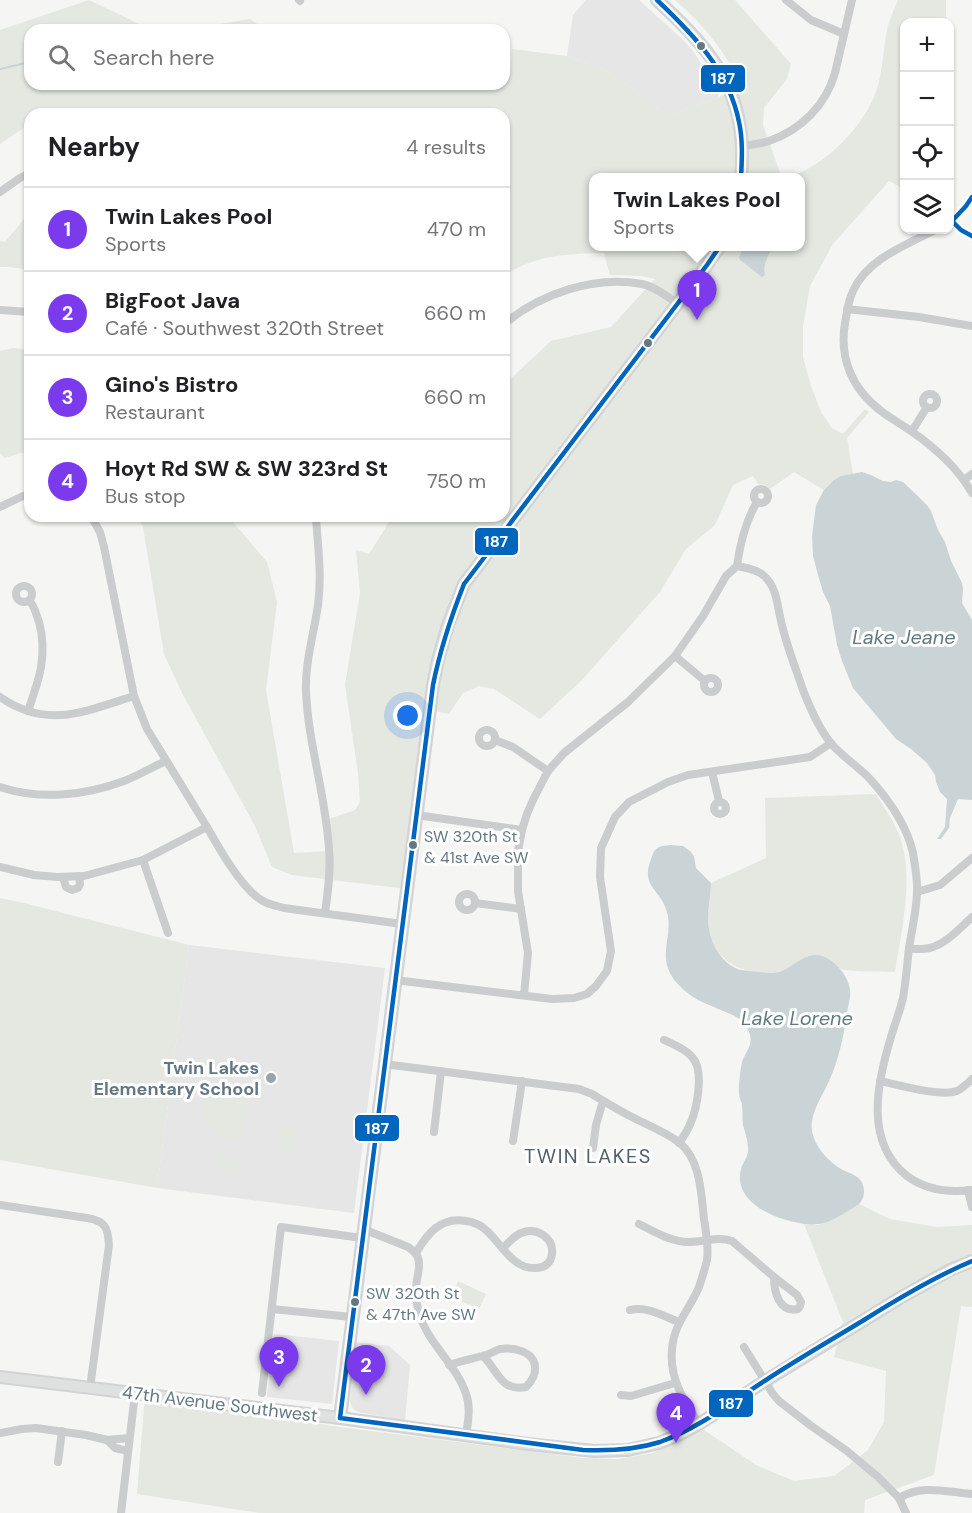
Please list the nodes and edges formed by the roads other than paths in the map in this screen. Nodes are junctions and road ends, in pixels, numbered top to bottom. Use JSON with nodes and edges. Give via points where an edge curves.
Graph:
{"nodes":[{"id":1,"x":657,"y":0,"type":"edge"},
{"id":2,"x":786,"y":0,"type":"edge"},
{"id":3,"x":852,"y":0,"type":"edge"},
{"id":4,"x":844,"y":34,"type":"junction"},
{"id":5,"x":742,"y":146,"type":"junction"},
{"id":6,"x":741,"y":173,"type":"edge"},
{"id":7,"x":24,"y":175,"type":"edge"},
{"id":8,"x":0,"y":192,"type":"edge"},
{"id":9,"x":972,"y":197,"type":"edge"},
{"id":10,"x":954,"y":219,"type":"edge"},
{"id":11,"x":954,"y":224,"type":"edge"},
{"id":12,"x":927,"y":234,"type":"edge"},
{"id":13,"x":972,"y":236,"type":"edge"},
{"id":14,"x":717,"y":251,"type":"edge"},
{"id":15,"x":678,"y":304,"type":"junction"},
{"id":16,"x":848,"y":309,"type":"junction"},
{"id":17,"x":0,"y":310,"type":"edge"},
{"id":18,"x":24,"y":312,"type":"edge"},
{"id":19,"x":510,"y":320,"type":"edge"},
{"id":20,"x":972,"y":326,"type":"edge"},
{"id":21,"x":927,"y":407,"type":"dead end"},
{"id":22,"x":912,"y":432,"type":"junction"},
{"id":23,"x":972,"y":474,"type":"edge"},
{"id":24,"x":964,"y":480,"type":"junction"},
{"id":25,"x":972,"y":492,"type":"edge"},
{"id":26,"x":24,"y":496,"type":"edge"},
{"id":27,"x":757,"y":502,"type":"dead end"},
{"id":28,"x":0,"y":507,"type":"edge"},
{"id":29,"x":94,"y":522,"type":"edge"},
{"id":30,"x":319,"y":522,"type":"edge"},
{"id":31,"x":737,"y":566,"type":"junction"},
{"id":32,"x":29,"y":600,"type":"dead end"},
{"id":33,"x":675,"y":656,"type":"junction"},
{"id":34,"x":705,"y":681,"type":"dead end"},
{"id":35,"x":134,"y":696,"type":"junction"},
{"id":36,"x":0,"y":697,"type":"edge"},
{"id":37,"x":28,"y":711,"type":"junction"},
{"id":38,"x":495,"y":741,"type":"dead end"},
{"id":39,"x":831,"y":743,"type":"junction"},
{"id":40,"x":166,"y":761,"type":"junction"},
{"id":41,"x":548,"y":771,"type":"junction"},
{"id":42,"x":712,"y":772,"type":"junction"},
{"id":43,"x":0,"y":787,"type":"edge"},
{"id":44,"x":719,"y":801,"type":"dead end"},
{"id":45,"x":416,"y":815,"type":"junction"},
{"id":46,"x":207,"y":827,"type":"junction"},
{"id":47,"x":522,"y":830,"type":"junction"},
{"id":48,"x":972,"y":858,"type":"edge"},
{"id":49,"x":143,"y":860,"type":"junction"},
{"id":50,"x":0,"y":867,"type":"edge"},
{"id":51,"x":79,"y":876,"type":"junction"},
{"id":52,"x":63,"y":877,"type":"junction"},
{"id":53,"x":917,"y":892,"type":"junction"},
{"id":54,"x":475,"y":903,"type":"dead end"},
{"id":55,"x":521,"y":909,"type":"junction"},
{"id":56,"x":325,"y":913,"type":"junction"},
{"id":57,"x":972,"y":917,"type":"edge"},
{"id":58,"x":402,"y":924,"type":"junction"},
{"id":59,"x":168,"y":933,"type":"dead end"},
{"id":60,"x":909,"y":949,"type":"junction"},
{"id":61,"x":395,"y":980,"type":"junction"},
{"id":62,"x":524,"y":995,"type":"junction"},
{"id":63,"x":664,"y":1040,"type":"dead end"},
{"id":64,"x":384,"y":1064,"type":"junction"},
{"id":65,"x":441,"y":1071,"type":"junction"},
{"id":66,"x":972,"y":1079,"type":"edge"},
{"id":67,"x":522,"y":1081,"type":"junction"},
{"id":68,"x":880,"y":1081,"type":"junction"},
{"id":69,"x":603,"y":1101,"type":"junction"},
{"id":70,"x":434,"y":1132,"type":"dead end"},
{"id":71,"x":513,"y":1141,"type":"dead end"},
{"id":72,"x":679,"y":1143,"type":"junction"},
{"id":73,"x":593,"y":1148,"type":"dead end"},
{"id":74,"x":970,"y":1190,"type":"edge"},
{"id":75,"x":0,"y":1205,"type":"edge"},
{"id":76,"x":972,"y":1207,"type":"edge"},
{"id":77,"x":639,"y":1224,"type":"dead end"},
{"id":78,"x":362,"y":1234,"type":"junction"},
{"id":79,"x":707,"y":1240,"type":"junction"},
{"id":80,"x":503,"y":1248,"type":"junction"},
{"id":81,"x":416,"y":1253,"type":"junction"},
{"id":82,"x":972,"y":1261,"type":"edge"},
{"id":83,"x":774,"y":1277,"type":"dead end"},
{"id":84,"x":272,"y":1309,"type":"junction"},
{"id":85,"x":630,"y":1310,"type":"dead end"},
{"id":86,"x":352,"y":1317,"type":"junction"},
{"id":87,"x":679,"y":1322,"type":"junction"},
{"id":88,"x":744,"y":1347,"type":"dead end"},
{"id":89,"x":483,"y":1356,"type":"junction"},
{"id":90,"x":449,"y":1365,"type":"junction"},
{"id":91,"x":0,"y":1377,"type":"edge"},
{"id":92,"x":765,"y":1381,"type":"junction"},
{"id":93,"x":675,"y":1383,"type":"junction"},
{"id":94,"x":90,"y":1388,"type":"junction"},
{"id":95,"x":135,"y":1393,"type":"junction"},
{"id":96,"x":262,"y":1393,"type":"dead end"},
{"id":97,"x":621,"y":1395,"type":"dead end"},
{"id":98,"x":340,"y":1418,"type":"junction"},
{"id":99,"x":699,"y":1424,"type":"junction"},
{"id":100,"x":62,"y":1431,"type":"junction"},
{"id":101,"x":0,"y":1433,"type":"edge"},
{"id":102,"x":466,"y":1436,"type":"junction"},
{"id":103,"x":129,"y":1438,"type":"junction"},
{"id":104,"x":107,"y":1440,"type":"junction"},
{"id":105,"x":128,"y":1451,"type":"junction"},
{"id":106,"x":58,"y":1462,"type":"dead end"},
{"id":107,"x":972,"y":1494,"type":"edge"},
{"id":108,"x":899,"y":1498,"type":"junction"},
{"id":109,"x":121,"y":1513,"type":"edge"},
{"id":110,"x":906,"y":1513,"type":"edge"}],
"edges":[{"from":1,"to":5,"type":"main road","via":[[717,64],[736,105]]},
{"from":2,"to":4,"type":"street","via":[[811,20]]},
{"from":3,"to":4,"type":"street"},
{"from":4,"to":5,"type":"street","via":[[833,82],[810,116],[770,141]]},
{"from":5,"to":6,"type":"main road"},
{"from":7,"to":8,"type":"street"},
{"from":9,"to":10,"type":"street"},
{"from":11,"to":13,"type":"street"},
{"from":12,"to":16,"type":"street","via":[[874,264],[853,291]]},
{"from":14,"to":15,"type":"main road"},
{"from":15,"to":19,"type":"street","via":[[644,285],[600,283],[551,296]]},
{"from":15,"to":45,"type":"main road","via":[[464,584],[438,660]]},
{"from":16,"to":20,"type":"street"},
{"from":16,"to":22,"type":"street","via":[[843,336],[849,372],[872,404]]},
{"from":17,"to":18,"type":"street"},
{"from":21,"to":22,"type":"street"},
{"from":22,"to":24,"type":"street"},
{"from":23,"to":24,"type":"street"},
{"from":24,"to":25,"type":"street"},
{"from":26,"to":28,"type":"street"},
{"from":27,"to":31,"type":"street","via":[[740,545]]},
{"from":29,"to":35,"type":"street","via":[[104,547]]},
{"from":30,"to":56,"type":"street","via":[[318,603],[306,689],[329,843]]},
{"from":31,"to":33,"type":"street","via":[[726,576]]},
{"from":31,"to":39,"type":"street","via":[[763,574],[771,585],[803,690],[815,720]]},
{"from":32,"to":37,"type":"street","via":[[43,640],[40,671]]},
{"from":33,"to":34,"type":"street"},
{"from":33,"to":41,"type":"street"},
{"from":35,"to":37,"type":"street","via":[[59,716]]},
{"from":35,"to":40,"type":"street"},
{"from":36,"to":37,"type":"street"},
{"from":38,"to":41,"type":"street","via":[[513,747]]},
{"from":39,"to":42,"type":"street","via":[[810,757]]},
{"from":39,"to":53,"type":"street","via":[[870,779],[898,816],[913,852]]},
{"from":40,"to":43,"type":"street","via":[[125,781],[74,794],[33,794]]},
{"from":40,"to":46,"type":"street"},
{"from":41,"to":47,"type":"street"},
{"from":42,"to":44,"type":"street"},
{"from":42,"to":62,"type":"street","via":[[668,782],[629,802],[615,817],[601,848],[600,864],[611,951],[607,971],[596,986],[580,996],[561,999]]},
{"from":45,"to":47,"type":"street"},
{"from":45,"to":58,"type":"main road"},
{"from":46,"to":49,"type":"street"},
{"from":46,"to":56,"type":"street","via":[[225,858],[258,898],[284,908]]},
{"from":47,"to":55,"type":"street","via":[[518,851]]},
{"from":48,"to":53,"type":"street","via":[[940,885]]},
{"from":49,"to":51,"type":"street"},
{"from":49,"to":59,"type":"street"},
{"from":50,"to":52,"type":"street"},
{"from":51,"to":52,"type":"street"},
{"from":51,"to":52,"type":"street","via":[[80,884],[72,890],[66,887]]},
{"from":53,"to":60,"type":"street"},
{"from":54,"to":55,"type":"street"},
{"from":55,"to":62,"type":"street","via":[[528,953]]},
{"from":56,"to":58,"type":"street"},
{"from":57,"to":60,"type":"street","via":[[942,943],[926,949]]},
{"from":58,"to":61,"type":"main road"},
{"from":60,"to":68,"type":"street","via":[[899,1016]]},
{"from":61,"to":62,"type":"street"},
{"from":61,"to":64,"type":"main road"},
{"from":63,"to":72,"type":"street","via":[[688,1054],[698,1070],[693,1117]]},
{"from":64,"to":65,"type":"street"},
{"from":64,"to":78,"type":"main road"},
{"from":65,"to":67,"type":"street"},
{"from":65,"to":70,"type":"street"},
{"from":66,"to":68,"type":"street","via":[[954,1092]]},
{"from":67,"to":69,"type":"street","via":[[579,1089]]},
{"from":67,"to":71,"type":"street"},
{"from":68,"to":74,"type":"street","via":[[880,1136],[901,1171],[932,1188]]},
{"from":69,"to":72,"type":"street"},
{"from":69,"to":73,"type":"street"},
{"from":72,"to":79,"type":"street","via":[[697,1171]]},
{"from":74,"to":76,"type":"street"},
{"from":75,"to":94,"type":"street","via":[[96,1220],[109,1234]]},
{"from":77,"to":79,"type":"street","via":[[674,1240]]},
{"from":78,"to":81,"type":"street","via":[[408,1247]]},
{"from":78,"to":84,"type":"street","via":[[281,1227]]},
{"from":78,"to":86,"type":"main road"},
{"from":79,"to":83,"type":"street","via":[[732,1241]]},
{"from":79,"to":87,"type":"street","via":[[704,1273]]},
{"from":80,"to":80,"type":"street","via":[[516,1262],[533,1268],[548,1265],[552,1254],[548,1238],[536,1232],[520,1233]]},
{"from":80,"to":81,"type":"street","via":[[482,1227],[452,1220],[431,1232]]},
{"from":81,"to":90,"type":"street","via":[[420,1265],[416,1287],[418,1310]]},
{"from":82,"to":92,"type":"main road","name":"47th Avenue Southwest","via":[[900,1298]]},
{"from":84,"to":86,"type":"street"},
{"from":84,"to":96,"type":"street"},
{"from":85,"to":87,"type":"street","via":[[645,1309]]},
{"from":86,"to":98,"type":"main road"},
{"from":87,"to":93,"type":"street","via":[[671,1361]]},
{"from":88,"to":92,"type":"street"},
{"from":89,"to":89,"type":"street","via":[[509,1348],[530,1354],[535,1363],[533,1378],[526,1387],[512,1387],[501,1381]]},
{"from":89,"to":90,"type":"street"},
{"from":90,"to":102,"type":"street","via":[[466,1393]]},
{"from":91,"to":94,"type":"main road","name":"47th Avenue Southwest"},
{"from":92,"to":99,"type":"main road","name":"47th Avenue Southwest"},
{"from":92,"to":108,"type":"street","via":[[779,1401],[847,1451]]},
{"from":93,"to":97,"type":"street"},
{"from":93,"to":99,"type":"street"},
{"from":94,"to":95,"type":"main road","name":"47th Avenue Southwest"},
{"from":95,"to":98,"type":"main road","name":"47th Avenue Southwest"},
{"from":95,"to":103,"type":"street"},
{"from":98,"to":102,"type":"main road","name":"47th Avenue Southwest"},
{"from":99,"to":102,"type":"main road","name":"47th Avenue Southwest","via":[[642,1447],[613,1451]]},
{"from":100,"to":101,"type":"street","via":[[29,1428]]},
{"from":100,"to":104,"type":"street"},
{"from":100,"to":106,"type":"street"},
{"from":103,"to":104,"type":"street"},
{"from":103,"to":105,"type":"street"},
{"from":104,"to":105,"type":"street","via":[[111,1446]]},
{"from":105,"to":109,"type":"street"},
{"from":107,"to":108,"type":"street","via":[[923,1489],[909,1491]]},
{"from":108,"to":110,"type":"street"}]}
